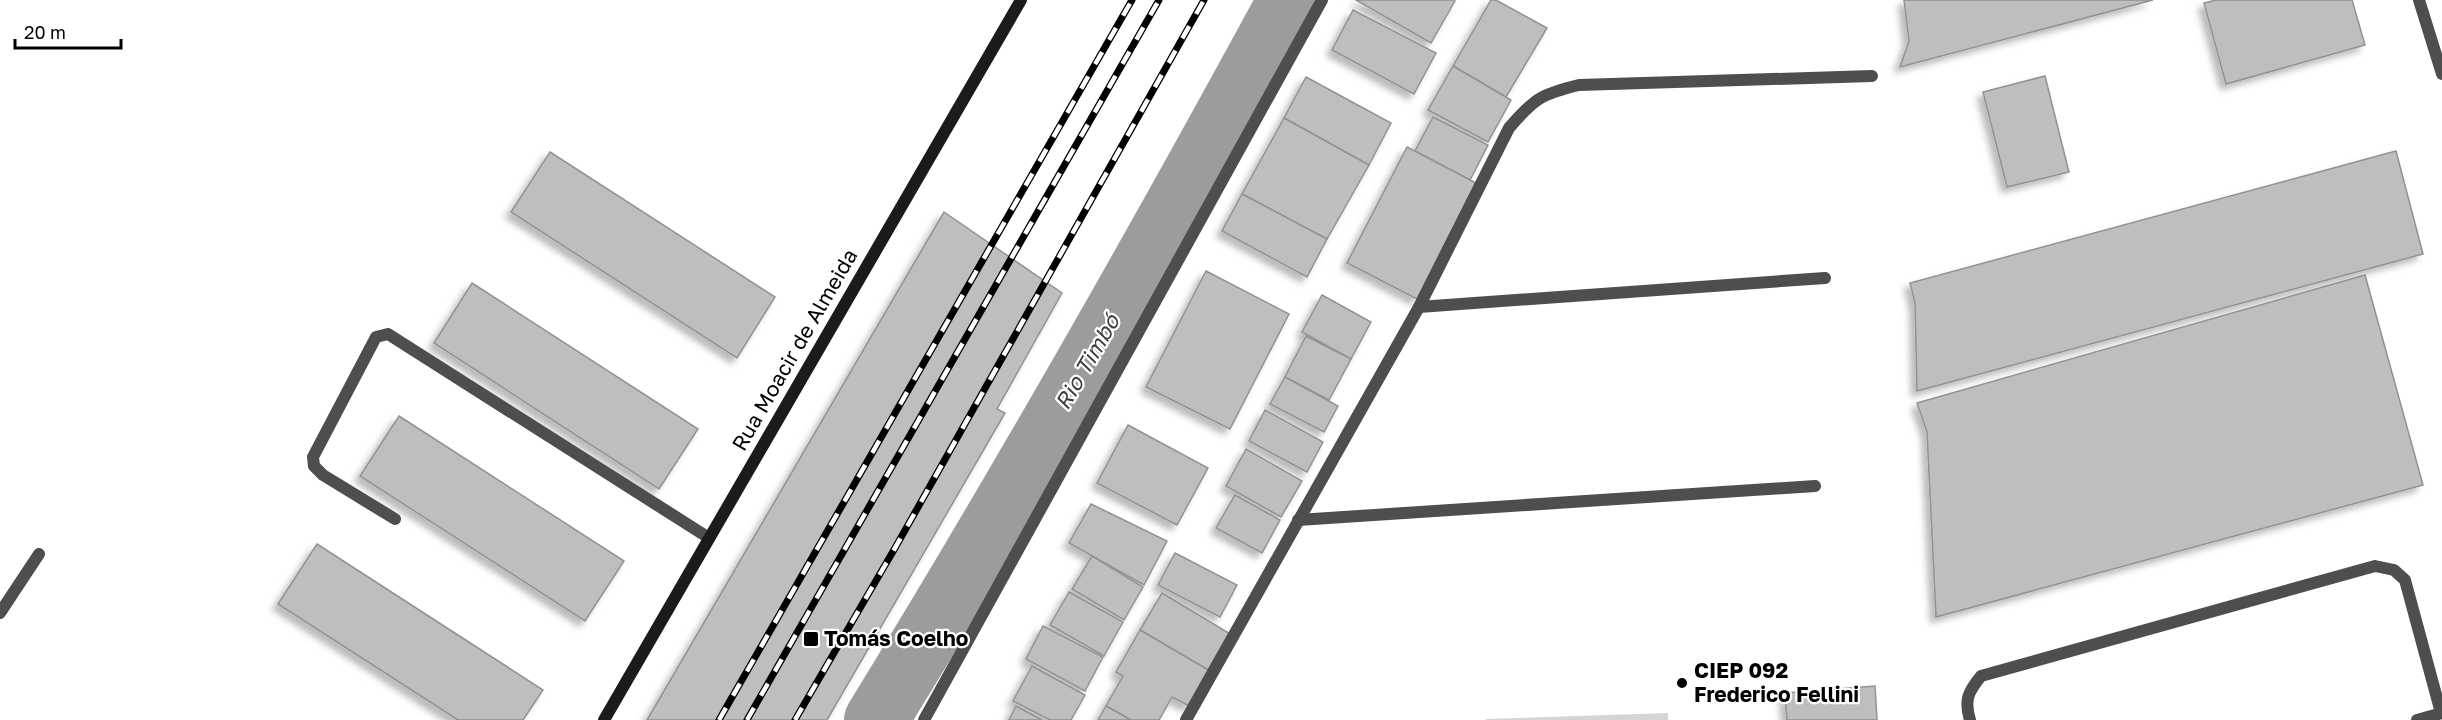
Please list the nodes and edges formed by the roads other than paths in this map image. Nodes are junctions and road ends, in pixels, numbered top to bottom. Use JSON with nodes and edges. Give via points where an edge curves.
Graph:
{"nodes":[{"id":1,"x":1021,"y":0,"type":"edge"},
{"id":2,"x":1322,"y":0,"type":"edge"},
{"id":3,"x":2419,"y":0,"type":"edge"},
{"id":4,"x":2442,"y":74,"type":"edge"},
{"id":5,"x":1872,"y":76,"type":"dead end"},
{"id":6,"x":1825,"y":278,"type":"dead end"},
{"id":7,"x":1419,"y":307,"type":"junction"},
{"id":8,"x":1815,"y":486,"type":"dead end"},
{"id":9,"x":395,"y":519,"type":"dead end"},
{"id":10,"x":1298,"y":520,"type":"junction"},
{"id":11,"x":709,"y":538,"type":"junction"},
{"id":12,"x":39,"y":554,"type":"dead end"},
{"id":13,"x":0,"y":613,"type":"edge"},
{"id":14,"x":2441,"y":713,"type":"edge"},
{"id":15,"x":604,"y":720,"type":"edge"},
{"id":16,"x":924,"y":720,"type":"edge"},
{"id":17,"x":1186,"y":720,"type":"edge"},
{"id":18,"x":1970,"y":720,"type":"edge"},
{"id":19,"x":2417,"y":720,"type":"edge"}],
"edges":[{"from":1,"to":11,"type":"main road","name":"Rua Moacir de Almeida"},
{"from":2,"to":16,"type":"street"},
{"from":3,"to":4,"type":"street"},
{"from":5,"to":7,"type":"street","via":[[1579,85],[1548,93],[1526,108],[1509,128]]},
{"from":6,"to":7,"type":"street"},
{"from":7,"to":10,"type":"street"},
{"from":8,"to":10,"type":"street"},
{"from":9,"to":11,"type":"street","via":[[323,475],[314,466],[313,457],[376,337],[388,334]]},
{"from":10,"to":17,"type":"street"},
{"from":11,"to":15,"type":"main road","name":"Rua Moacir de Almeida"},
{"from":12,"to":13,"type":"street"},
{"from":14,"to":18,"type":"street","via":[[2405,580],[2394,570],[2375,566],[1981,676],[1965,706]]},
{"from":14,"to":19,"type":"street"}]}
